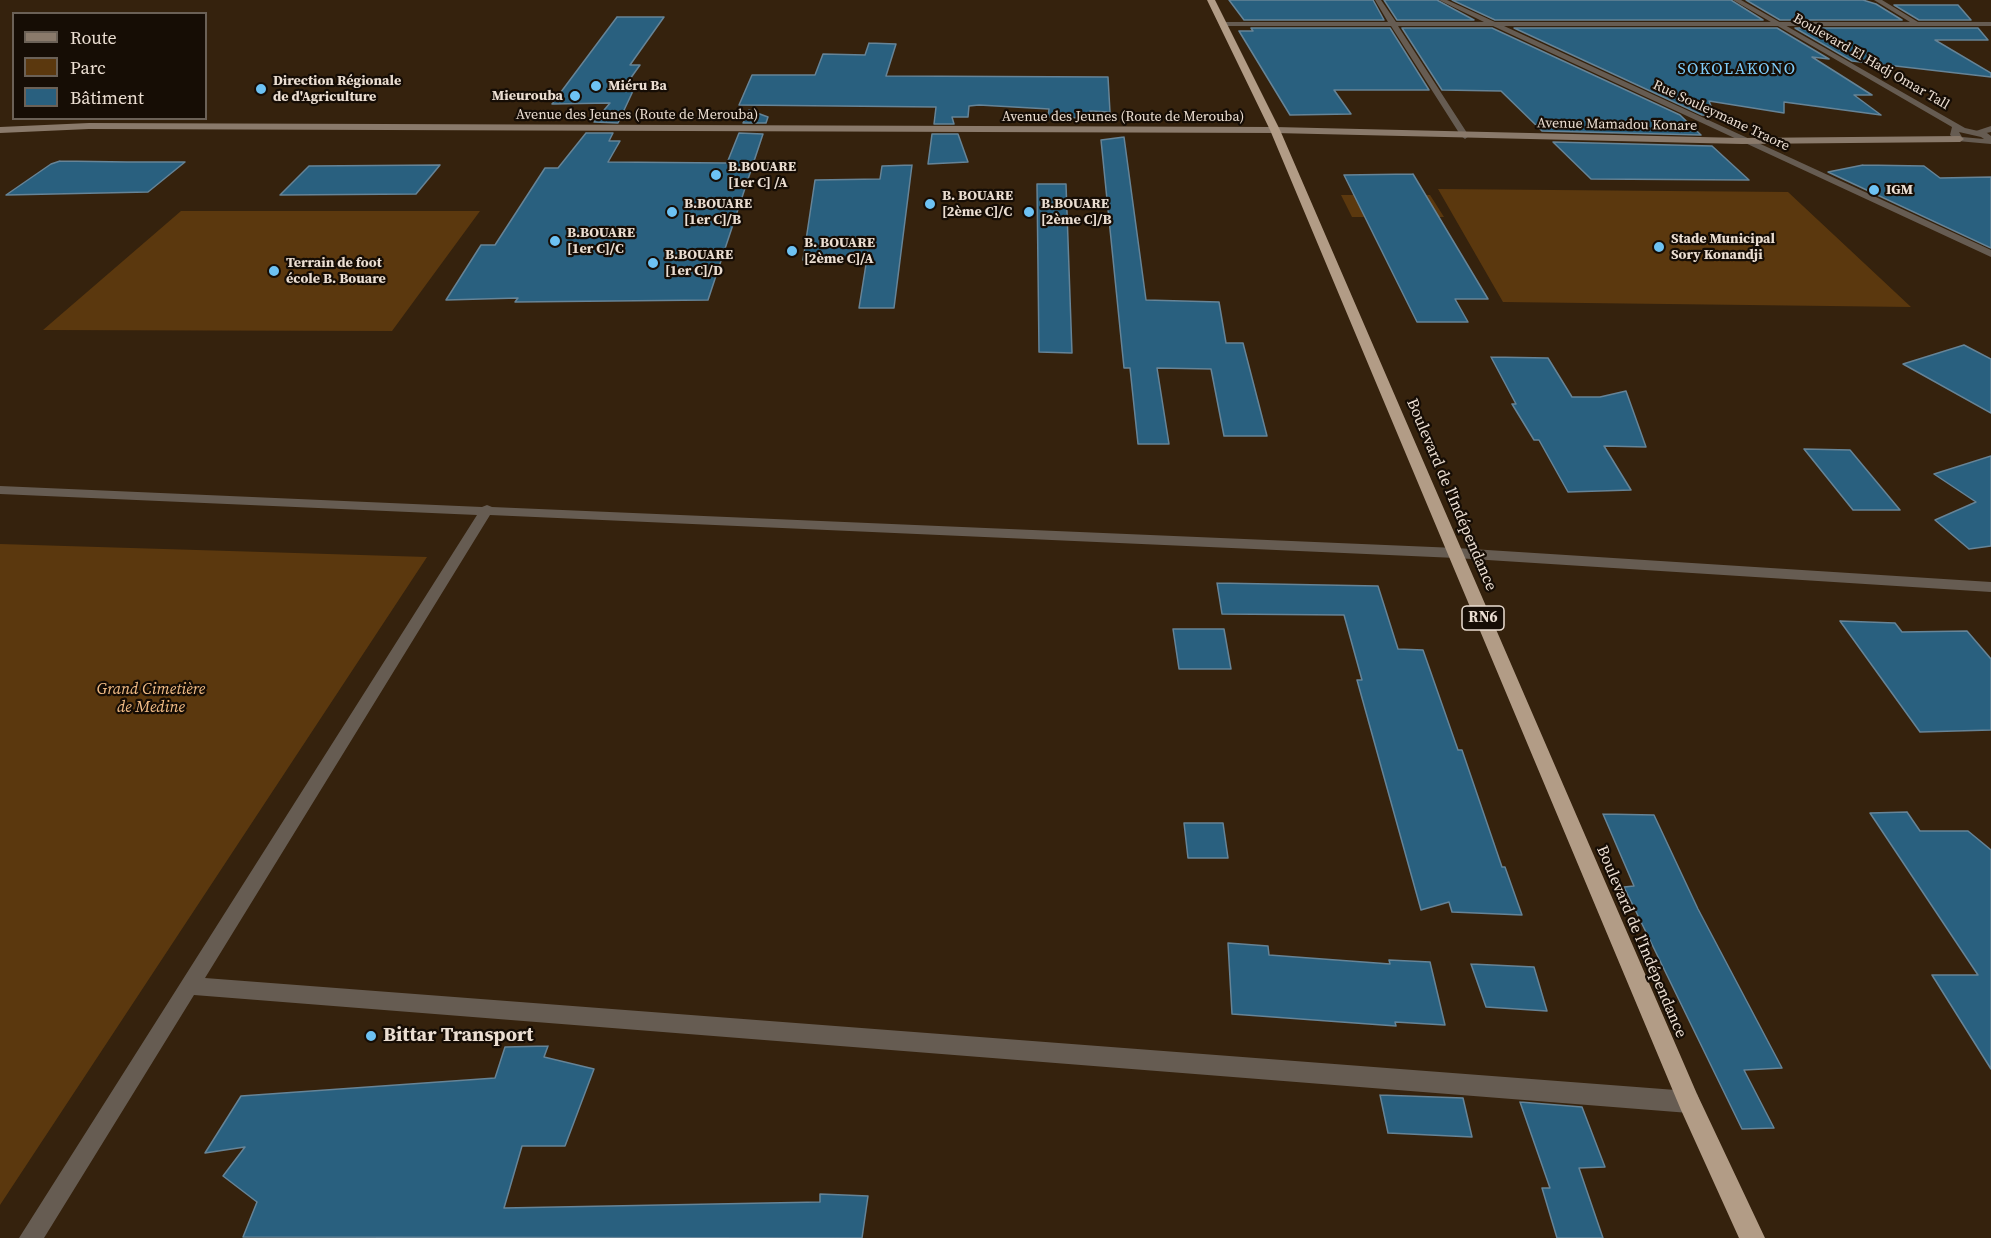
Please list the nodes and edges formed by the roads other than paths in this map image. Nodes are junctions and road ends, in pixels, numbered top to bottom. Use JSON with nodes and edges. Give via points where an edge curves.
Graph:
{"nodes":[{"id":1,"x":1211,"y":0,"type":"edge"},
{"id":2,"x":1378,"y":0,"type":"edge"},
{"id":3,"x":1442,"y":0,"type":"edge"},
{"id":4,"x":1736,"y":0,"type":"edge"},
{"id":5,"x":1877,"y":0,"type":"edge"},
{"id":6,"x":1774,"y":22,"type":"junction"},
{"id":7,"x":1918,"y":23,"type":"junction"},
{"id":8,"x":1223,"y":24,"type":"junction"},
{"id":9,"x":1493,"y":24,"type":"junction"},
{"id":10,"x":1991,"y":24,"type":"edge"},
{"id":11,"x":1394,"y":25,"type":"junction"},
{"id":12,"x":1961,"y":129,"type":"junction"},
{"id":13,"x":0,"y":130,"type":"edge"},
{"id":14,"x":1275,"y":130,"type":"junction"},
{"id":15,"x":1990,"y":135,"type":"edge"},
{"id":16,"x":1465,"y":136,"type":"junction"},
{"id":17,"x":1960,"y":139,"type":"junction"},
{"id":18,"x":1742,"y":141,"type":"junction"},
{"id":19,"x":1979,"y":143,"type":"junction"},
{"id":20,"x":1991,"y":150,"type":"edge"},
{"id":21,"x":1991,"y":254,"type":"edge"},
{"id":22,"x":0,"y":490,"type":"edge"},
{"id":23,"x":487,"y":509,"type":"junction"},
{"id":24,"x":1456,"y":553,"type":"junction"},
{"id":25,"x":1991,"y":588,"type":"edge"},
{"id":26,"x":191,"y":986,"type":"junction"},
{"id":27,"x":1689,"y":1101,"type":"junction"},
{"id":28,"x":31,"y":1238,"type":"edge"},
{"id":29,"x":1752,"y":1238,"type":"edge"}],
"edges":[{"from":1,"to":8,"type":"highway","name":"Boulevard de l'Indépendance","number":"RN6"},
{"from":2,"to":11,"type":"street"},
{"from":3,"to":9,"type":"street","name":"Rue Souleymane Traore"},
{"from":4,"to":6,"type":"street","name":"Boulevard El Hadj Omar Tall"},
{"from":5,"to":7,"type":"street"},
{"from":6,"to":7,"type":"street"},
{"from":6,"to":9,"type":"street"},
{"from":6,"to":12,"type":"street","name":"Boulevard El Hadj Omar Tall"},
{"from":7,"to":10,"type":"street"},
{"from":8,"to":11,"type":"street"},
{"from":8,"to":14,"type":"highway","name":"Boulevard de l'Indépendance","number":"RN6"},
{"from":9,"to":11,"type":"street"},
{"from":9,"to":18,"type":"street","name":"Rue Souleymane Traore"},
{"from":11,"to":16,"type":"street"},
{"from":12,"to":15,"type":"street","name":"Boulevard El Hadj Omar Tall"},
{"from":12,"to":17,"type":"street","via":[[1953,132]]},
{"from":13,"to":14,"type":"main road","name":"Avenue des Jeunes (Route de Merouba)","via":[[89,126]]},
{"from":14,"to":16,"type":"main road","name":"Avenue Mamadou Konare"},
{"from":14,"to":24,"type":"highway","name":"Boulevard de l'Indépendance","number":"RN6"},
{"from":15,"to":19,"type":"street","via":[[1988,142]]},
{"from":16,"to":18,"type":"main road","name":"Avenue Mamadou Konare"},
{"from":17,"to":18,"type":"main road","name":"Avenue Mamadou Konare"},
{"from":17,"to":19,"type":"street"},
{"from":18,"to":21,"type":"street","name":"Rue Souleymane Traore"},
{"from":19,"to":20,"type":"street"},
{"from":22,"to":23,"type":"street"},
{"from":23,"to":24,"type":"street"},
{"from":23,"to":26,"type":"street"},
{"from":24,"to":25,"type":"street"},
{"from":24,"to":27,"type":"highway","name":"Boulevard de l'Indépendance","number":"RN6"},
{"from":26,"to":27,"type":"street"},
{"from":26,"to":28,"type":"street"},
{"from":27,"to":29,"type":"highway","name":"Boulevard de l'Indépendance","number":"RN6"}]}
